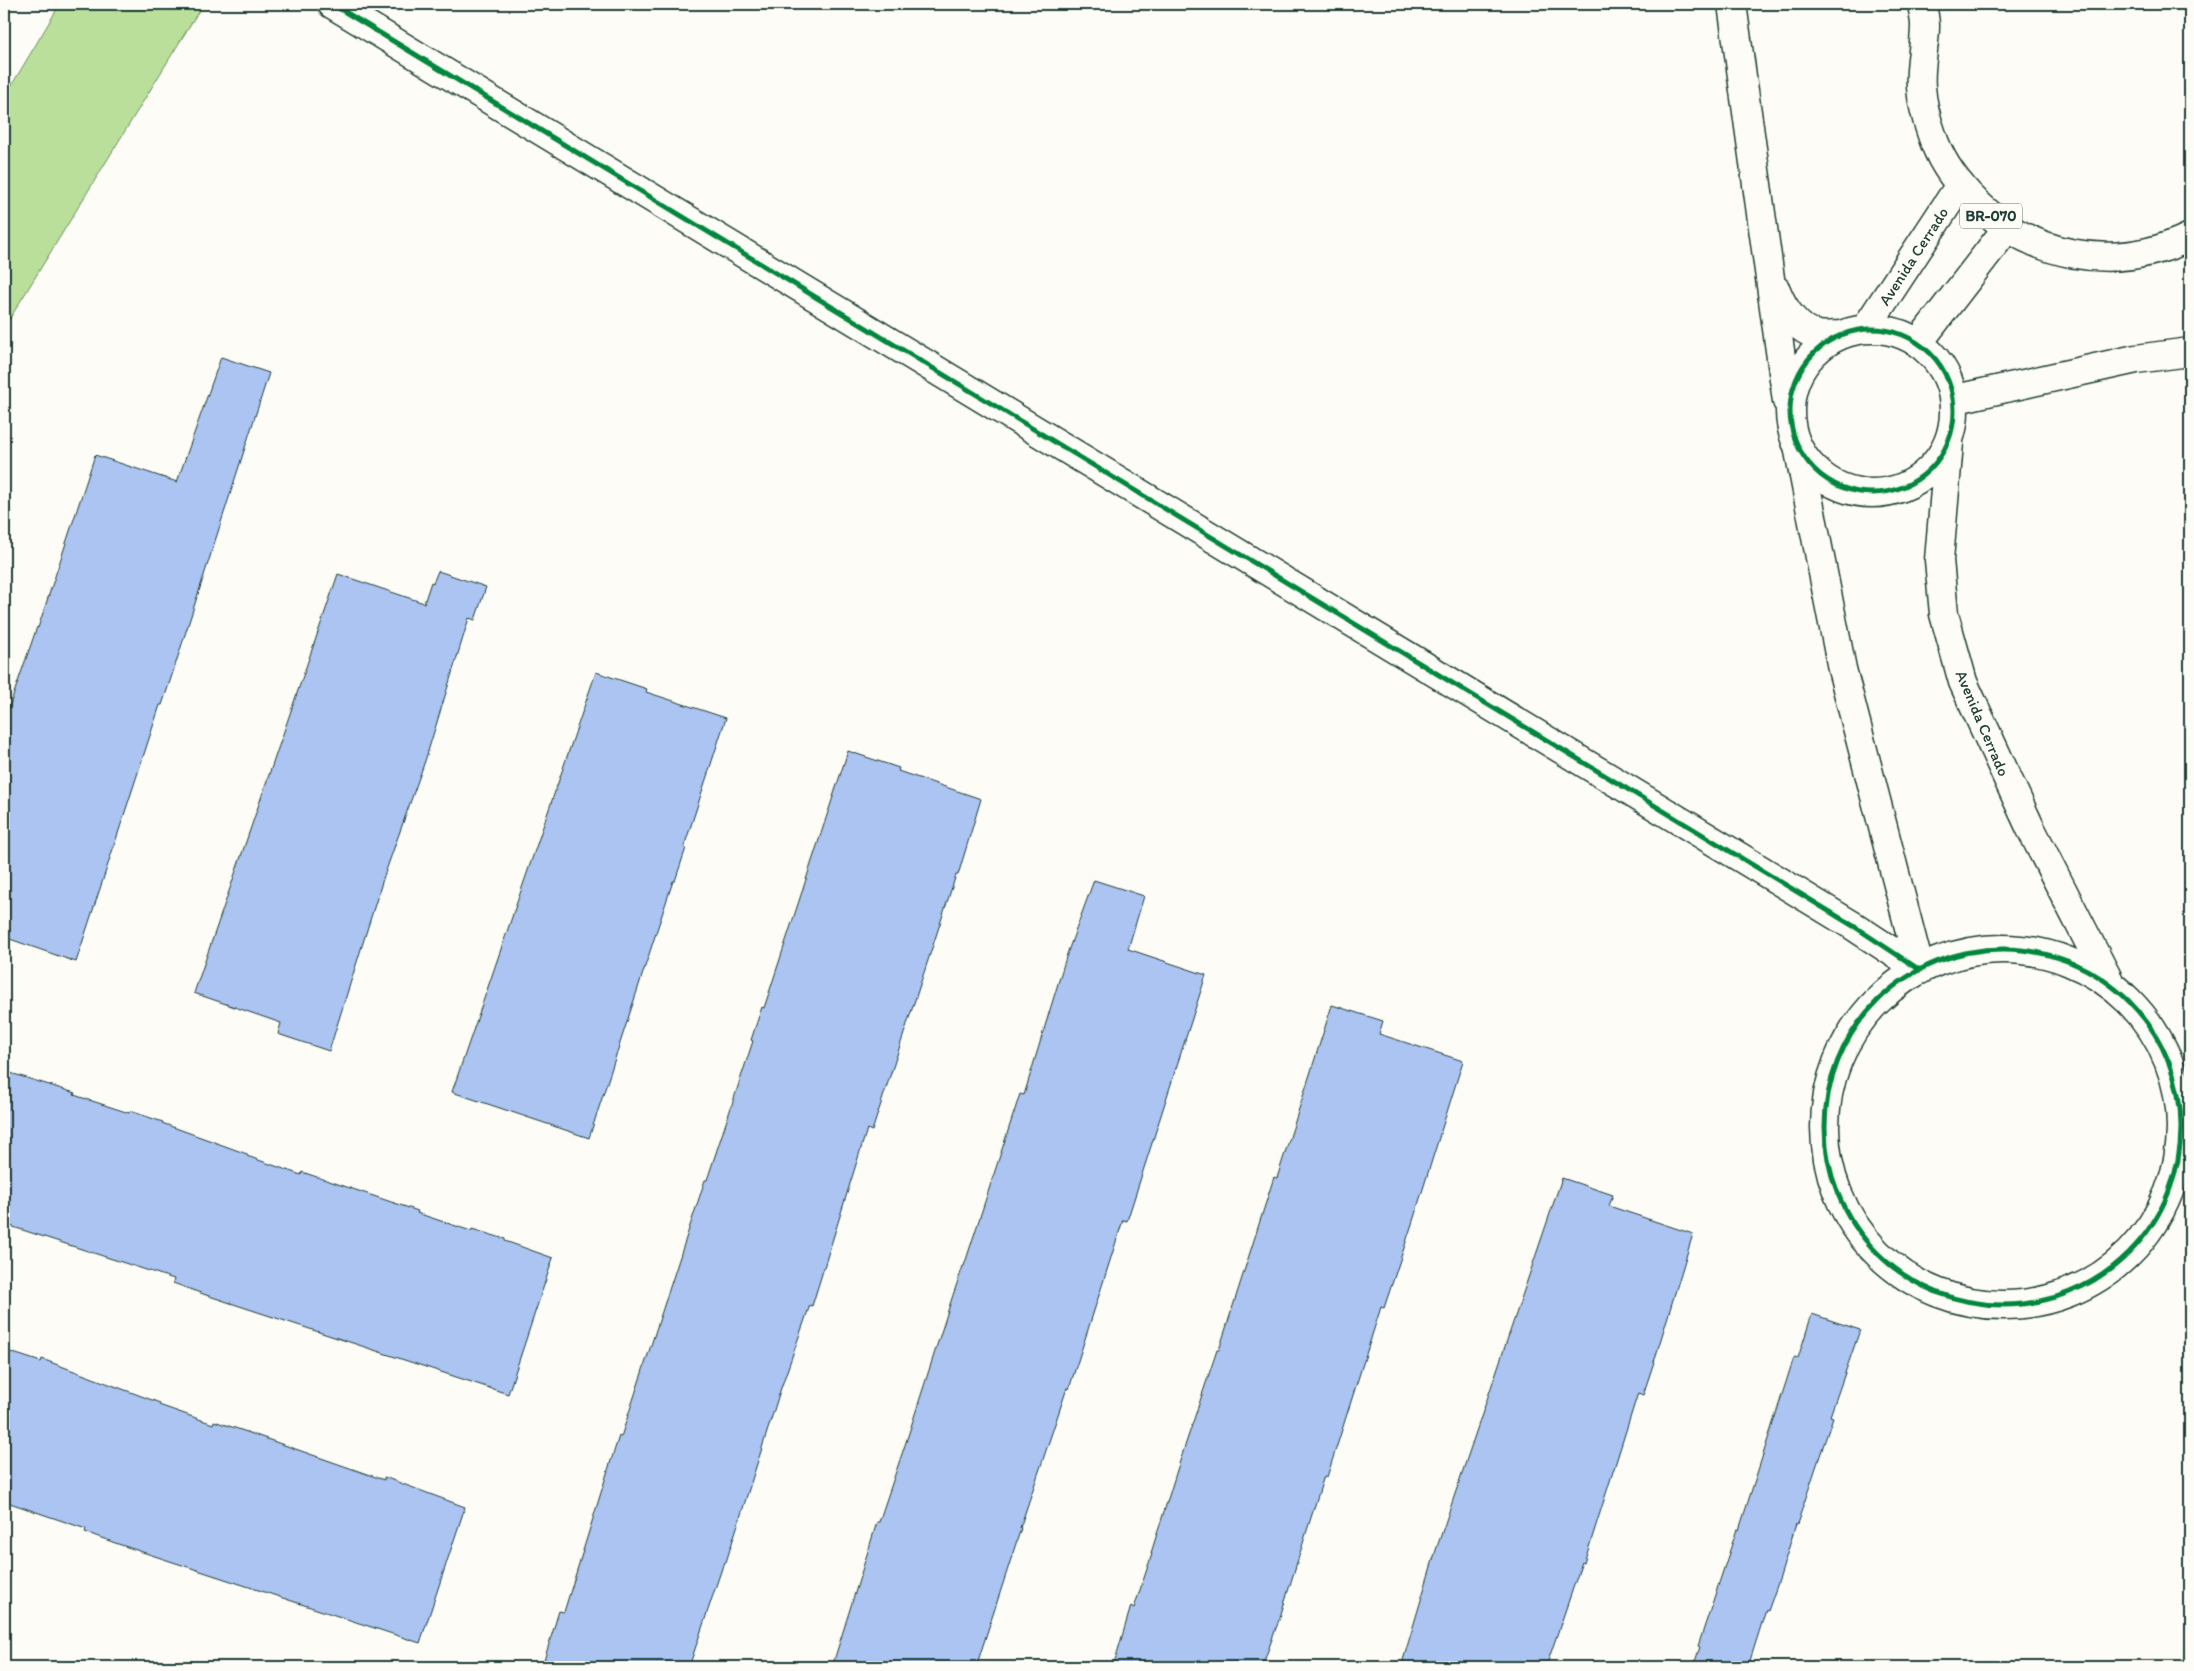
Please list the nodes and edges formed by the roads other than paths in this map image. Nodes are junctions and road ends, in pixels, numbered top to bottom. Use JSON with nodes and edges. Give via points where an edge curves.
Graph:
{"nodes":[{"id":1,"x":332,"y":4,"type":"edge"},
{"id":2,"x":1732,"y":4,"type":"edge"},
{"id":3,"x":1922,"y":4,"type":"edge"},
{"id":4,"x":1960,"y":185,"type":"junction"},
{"id":5,"x":2006,"y":228,"type":"junction"},
{"id":6,"x":2190,"y":237,"type":"edge"},
{"id":7,"x":1769,"y":270,"type":"junction"},
{"id":8,"x":1866,"y":328,"type":"junction"},
{"id":9,"x":1839,"y":335,"type":"junction"},
{"id":10,"x":1919,"y":342,"type":"junction"},
{"id":11,"x":2190,"y":352,"type":"edge"},
{"id":12,"x":1956,"y":399,"type":"junction"},
{"id":13,"x":1795,"y":439,"type":"junction"},
{"id":14,"x":1949,"y":443,"type":"junction"},
{"id":15,"x":1920,"y":970,"type":"junction"},
{"id":16,"x":2109,"y":982,"type":"junction"},
{"id":17,"x":2186,"y":1144,"type":"edge"}],
"edges":[{"from":1,"to":15,"type":"main road","via":[[1847,922]]},
{"from":2,"to":7,"type":"main road"},
{"from":3,"to":4,"type":"main road","number":"BR-070","via":[[1925,26],[1921,87],[1932,134]]},
{"from":4,"to":5,"type":"main road","number":"BR-070","via":[[1983,210]]},
{"from":4,"to":8,"type":"main road","name":"Avenida Cerrado"},
{"from":5,"to":6,"type":"main road","number":"BR-070","via":[[2041,245],[2072,254],[2105,258],[2138,255],[2170,247]]},
{"from":5,"to":10,"type":"main road"},
{"from":7,"to":9,"type":"main road","via":[[1788,313],[1803,328],[1817,335]]},
{"from":7,"to":13,"type":"main road"},
{"from":8,"to":9,"type":"main road","name":"Avenida Cerrado"},
{"from":8,"to":10,"type":"main road","name":"Avenida Cerrado","via":[[1894,331]]},
{"from":9,"to":13,"type":"main road","name":"Avenida Cerrado","via":[[1816,350],[1799,372],[1790,399]]},
{"from":10,"to":12,"type":"main road","name":"Avenida Cerrado","via":[[1939,362]]},
{"from":11,"to":12,"type":"main road","via":[[2136,360]]},
{"from":12,"to":14,"type":"main road","name":"Avenida Cerrado"},
{"from":13,"to":14,"type":"main road","name":"Avenida Cerrado","via":[[1816,472],[1838,487],[1863,494],[1890,492],[1914,482],[1935,465]]},
{"from":13,"to":15,"type":"main road","name":"Avenida Cerrado","via":[[1842,669]]},
{"from":14,"to":16,"type":"main road","name":"Avenida Cerrado","via":[[1939,560],[1944,614],[1963,682],[2030,827]]},
{"from":15,"to":16,"type":"main road","name":"Avenida Cerrado","via":[[1935,960],[1994,946],[2055,954]]},
{"from":15,"to":17,"type":"main road","name":"Avenida Cerrado","via":[[1883,992],[1846,1041],[1826,1098],[1827,1159],[1845,1212],[1879,1258],[1925,1290],[1978,1306],[2034,1304],[2088,1286],[2132,1252],[2166,1201]]},
{"from":16,"to":17,"type":"main road","name":"Avenida Cerrado","via":[[2151,1025],[2176,1080]]}]}
